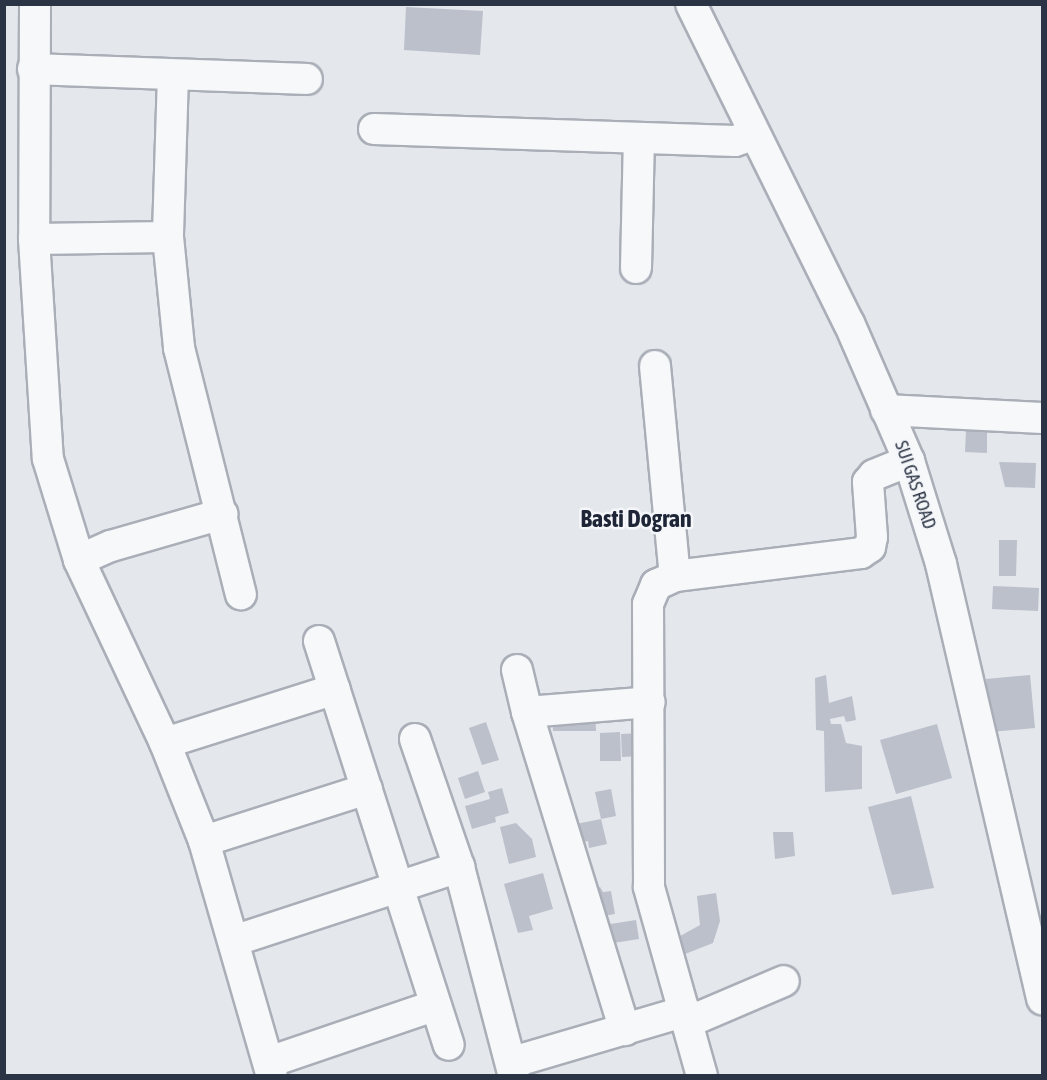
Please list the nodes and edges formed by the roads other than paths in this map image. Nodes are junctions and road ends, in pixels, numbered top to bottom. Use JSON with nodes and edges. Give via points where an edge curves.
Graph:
{"nodes":[{"id":1,"x":35,"y":4,"type":"edge"},
{"id":2,"x":691,"y":4,"type":"edge"},
{"id":3,"x":33,"y":69,"type":"junction"},
{"id":4,"x":173,"y":75,"type":"junction"},
{"id":5,"x":307,"y":79,"type":"dead end"},
{"id":6,"x":374,"y":129,"type":"dead end"},
{"id":7,"x":752,"y":135,"type":"junction"},
{"id":8,"x":639,"y":138,"type":"junction"},
{"id":9,"x":168,"y":237,"type":"junction"},
{"id":10,"x":34,"y":239,"type":"junction"},
{"id":11,"x":636,"y":268,"type":"dead end"},
{"id":12,"x":655,"y":366,"type":"dead end"},
{"id":13,"x":886,"y":410,"type":"junction"},
{"id":14,"x":1042,"y":418,"type":"edge"},
{"id":15,"x":909,"y":461,"type":"junction"},
{"id":16,"x":222,"y":514,"type":"junction"},
{"id":17,"x":79,"y":560,"type":"junction"},
{"id":18,"x":675,"y":576,"type":"junction"},
{"id":19,"x":242,"y":594,"type":"dead end"},
{"id":20,"x":319,"y":641,"type":"dead end"},
{"id":21,"x":517,"y":670,"type":"dead end"},
{"id":22,"x":335,"y":689,"type":"junction"},
{"id":23,"x":650,"y":702,"type":"junction"},
{"id":24,"x":526,"y":712,"type":"junction"},
{"id":25,"x":415,"y":739,"type":"dead end"},
{"id":26,"x":165,"y":743,"type":"junction"},
{"id":27,"x":367,"y":789,"type":"junction"},
{"id":28,"x":204,"y":841,"type":"junction"},
{"id":29,"x":459,"y":867,"type":"junction"},
{"id":30,"x":398,"y":887,"type":"junction"},
{"id":31,"x":236,"y":940,"type":"junction"},
{"id":32,"x":784,"y":981,"type":"dead end"},
{"id":33,"x":1042,"y":999,"type":"edge"},
{"id":34,"x":436,"y":1005,"type":"junction"},
{"id":35,"x":687,"y":1016,"type":"junction"},
{"id":36,"x":625,"y":1030,"type":"junction"},
{"id":37,"x":449,"y":1046,"type":"dead end"},
{"id":38,"x":271,"y":1069,"type":"edge"},
{"id":39,"x":514,"y":1069,"type":"edge"},
{"id":40,"x":702,"y":1076,"type":"edge"}],
"edges":[{"from":1,"to":3,"type":"street"},
{"from":2,"to":7,"type":"street","name":"SUI GAS ROAD"},
{"from":3,"to":4,"type":"street"},
{"from":3,"to":10,"type":"street"},
{"from":4,"to":5,"type":"street"},
{"from":4,"to":9,"type":"street"},
{"from":6,"to":8,"type":"street"},
{"from":7,"to":8,"type":"street","via":[[735,141]]},
{"from":7,"to":13,"type":"street","name":"SUI GAS ROAD","via":[[849,323]]},
{"from":8,"to":11,"type":"street"},
{"from":9,"to":10,"type":"street"},
{"from":9,"to":16,"type":"street","via":[[179,348]]},
{"from":10,"to":17,"type":"street","via":[[48,459]]},
{"from":12,"to":18,"type":"street"},
{"from":13,"to":14,"type":"street"},
{"from":13,"to":15,"type":"street","name":"SUI GAS ROAD"},
{"from":15,"to":18,"type":"street","via":[[874,475],[868,482],[872,537],[870,547],[861,553]]},
{"from":15,"to":33,"type":"street","name":"SUI GAS ROAD","via":[[941,564]]},
{"from":16,"to":17,"type":"street","via":[[111,546]]},
{"from":16,"to":19,"type":"street"},
{"from":17,"to":26,"type":"street"},
{"from":18,"to":23,"type":"street","via":[[656,585],[648,604]]},
{"from":20,"to":22,"type":"street"},
{"from":21,"to":24,"type":"street"},
{"from":22,"to":26,"type":"street"},
{"from":22,"to":27,"type":"street"},
{"from":23,"to":24,"type":"street"},
{"from":23,"to":35,"type":"street","via":[[646,817],[649,887]]},
{"from":24,"to":36,"type":"street"},
{"from":25,"to":29,"type":"street"},
{"from":26,"to":28,"type":"street"},
{"from":27,"to":28,"type":"street"},
{"from":27,"to":30,"type":"street"},
{"from":28,"to":31,"type":"street"},
{"from":29,"to":30,"type":"street"},
{"from":29,"to":39,"type":"street"},
{"from":30,"to":31,"type":"street"},
{"from":30,"to":34,"type":"street"},
{"from":31,"to":38,"type":"street"},
{"from":32,"to":35,"type":"street"},
{"from":34,"to":37,"type":"street"},
{"from":34,"to":38,"type":"street"},
{"from":35,"to":36,"type":"street"},
{"from":35,"to":40,"type":"street"},
{"from":36,"to":39,"type":"street"}]}
